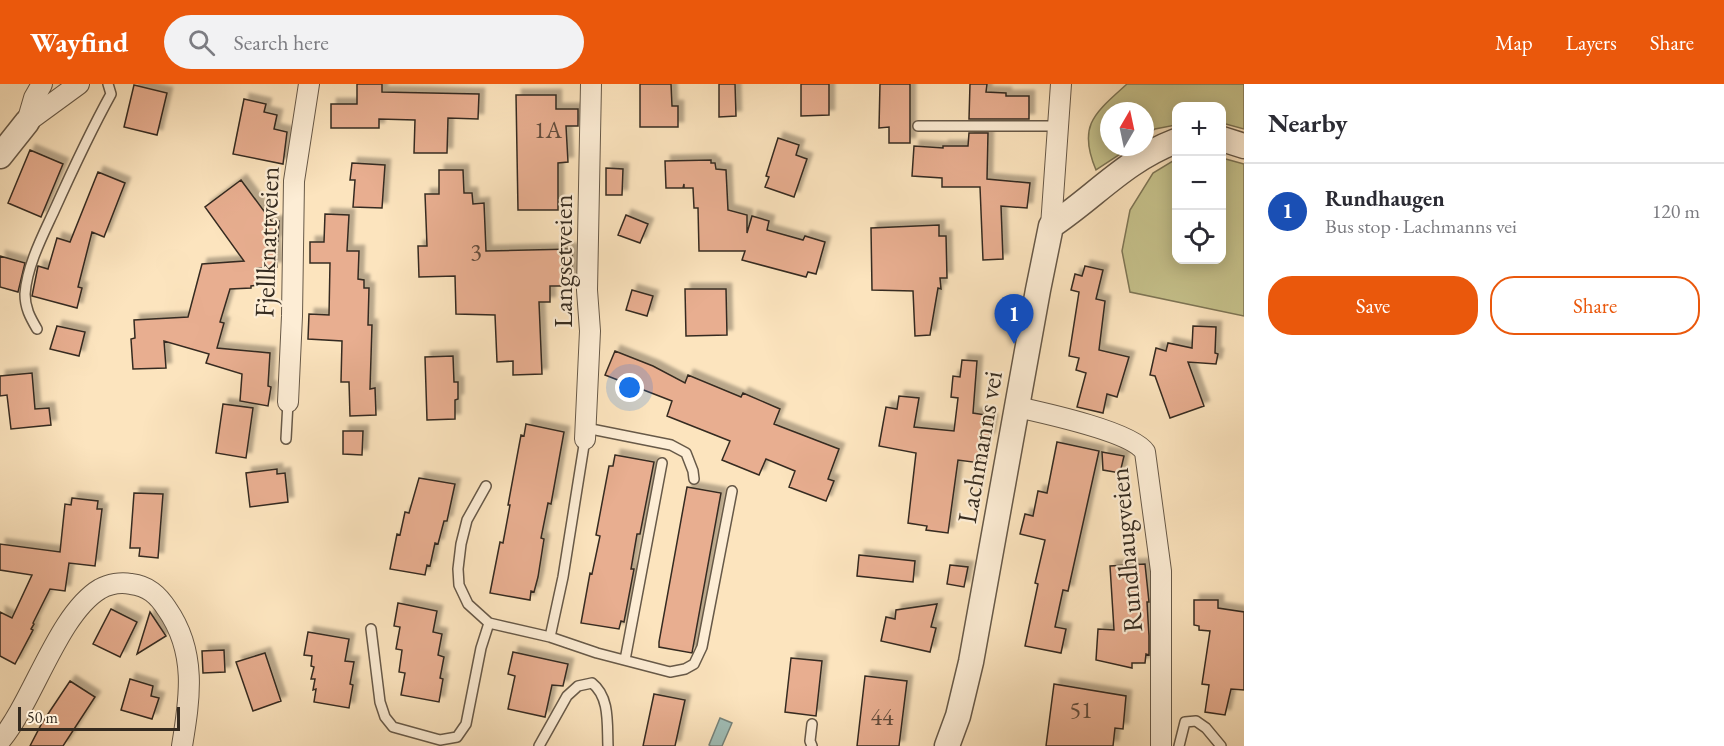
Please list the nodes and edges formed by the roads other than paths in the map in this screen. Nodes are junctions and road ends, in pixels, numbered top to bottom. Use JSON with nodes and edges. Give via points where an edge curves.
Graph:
{"nodes":[{"id":1,"x":42,"y":84,"type":"edge"},
{"id":2,"x":79,"y":84,"type":"edge"},
{"id":3,"x":108,"y":84,"type":"edge"},
{"id":4,"x":309,"y":84,"type":"edge"},
{"id":5,"x":591,"y":84,"type":"edge"},
{"id":6,"x":1061,"y":84,"type":"edge"},
{"id":7,"x":27,"y":122,"type":"junction"},
{"id":8,"x":918,"y":126,"type":"dead end"},
{"id":9,"x":1059,"y":126,"type":"junction"},
{"id":10,"x":1226,"y":141,"type":"edge"},
{"id":11,"x":1172,"y":143,"type":"edge"},
{"id":12,"x":1244,"y":146,"type":"edge"},
{"id":13,"x":0,"y":156,"type":"edge"},
{"id":14,"x":1051,"y":226,"type":"junction"},
{"id":15,"x":37,"y":329,"type":"dead end"},
{"id":16,"x":288,"y":402,"type":"joint"},
{"id":17,"x":1017,"y":407,"type":"junction"},
{"id":18,"x":586,"y":433,"type":"junction"},
{"id":19,"x":286,"y":439,"type":"dead end"},
{"id":20,"x":662,"y":463,"type":"dead end"},
{"id":21,"x":694,"y":479,"type":"dead end"},
{"id":22,"x":486,"y":486,"type":"dead end"},
{"id":23,"x":732,"y":491,"type":"dead end"},
{"id":24,"x":489,"y":623,"type":"junction"},
{"id":25,"x":371,"y":629,"type":"dead end"},
{"id":26,"x":550,"y":637,"type":"junction"},
{"id":27,"x":625,"y":660,"type":"junction"},
{"id":28,"x":812,"y":724,"type":"dead end"},
{"id":29,"x":0,"y":741,"type":"edge"},
{"id":30,"x":182,"y":746,"type":"edge"},
{"id":31,"x":539,"y":746,"type":"edge"},
{"id":32,"x":608,"y":746,"type":"edge"},
{"id":33,"x":812,"y":746,"type":"edge"},
{"id":34,"x":947,"y":746,"type":"edge"},
{"id":35,"x":1161,"y":746,"type":"edge"},
{"id":36,"x":1179,"y":746,"type":"edge"},
{"id":37,"x":1221,"y":746,"type":"edge"}],
"edges":[{"from":1,"to":7,"type":"street"},
{"from":2,"to":7,"type":"street"},
{"from":3,"to":15,"type":"lane","via":[[111,94],[32,265],[25,293],[26,309]]},
{"from":4,"to":16,"type":"street","name":"Fjellknattveien","via":[[294,181]]},
{"from":5,"to":18,"type":"street","name":"Langsetveien"},
{"from":6,"to":9,"type":"street","name":"Lachmanns vei"},
{"from":7,"to":13,"type":"street"},
{"from":8,"to":9,"type":"lane"},
{"from":9,"to":14,"type":"street","name":"Lachmanns vei"},
{"from":10,"to":12,"type":"street"},
{"from":11,"to":14,"type":"street","via":[[1138,158]]},
{"from":14,"to":17,"type":"street","name":"Lachmanns vei"},
{"from":16,"to":19,"type":"lane"},
{"from":17,"to":34,"type":"street","name":"Lachmanns vei","via":[[973,652]]},
{"from":17,"to":35,"type":"street","name":"Rundhaugveien","via":[[1114,434],[1141,445],[1145,452],[1161,570]]},
{"from":18,"to":21,"type":"lane","via":[[671,445],[686,453]]},
{"from":18,"to":26,"type":"lane"},
{"from":20,"to":27,"type":"lane"},
{"from":22,"to":24,"type":"lane","via":[[467,520],[458,568],[459,585],[468,604]]},
{"from":23,"to":27,"type":"lane","via":[[702,647],[694,664],[670,672]]},
{"from":24,"to":25,"type":"lane","via":[[466,724],[457,737],[440,740],[393,727],[385,717]]},
{"from":24,"to":26,"type":"lane"},
{"from":26,"to":27,"type":"lane"},
{"from":28,"to":33,"type":"lane"},
{"from":29,"to":30,"type":"street","via":[[76,613],[100,589],[124,583],[144,586],[153,592],[171,614],[185,648],[190,683]]},
{"from":31,"to":32,"type":"lane","via":[[567,696],[578,686],[592,683],[601,690],[605,702]]},
{"from":36,"to":37,"type":"lane","via":[[1185,722],[1196,721]]}]}
